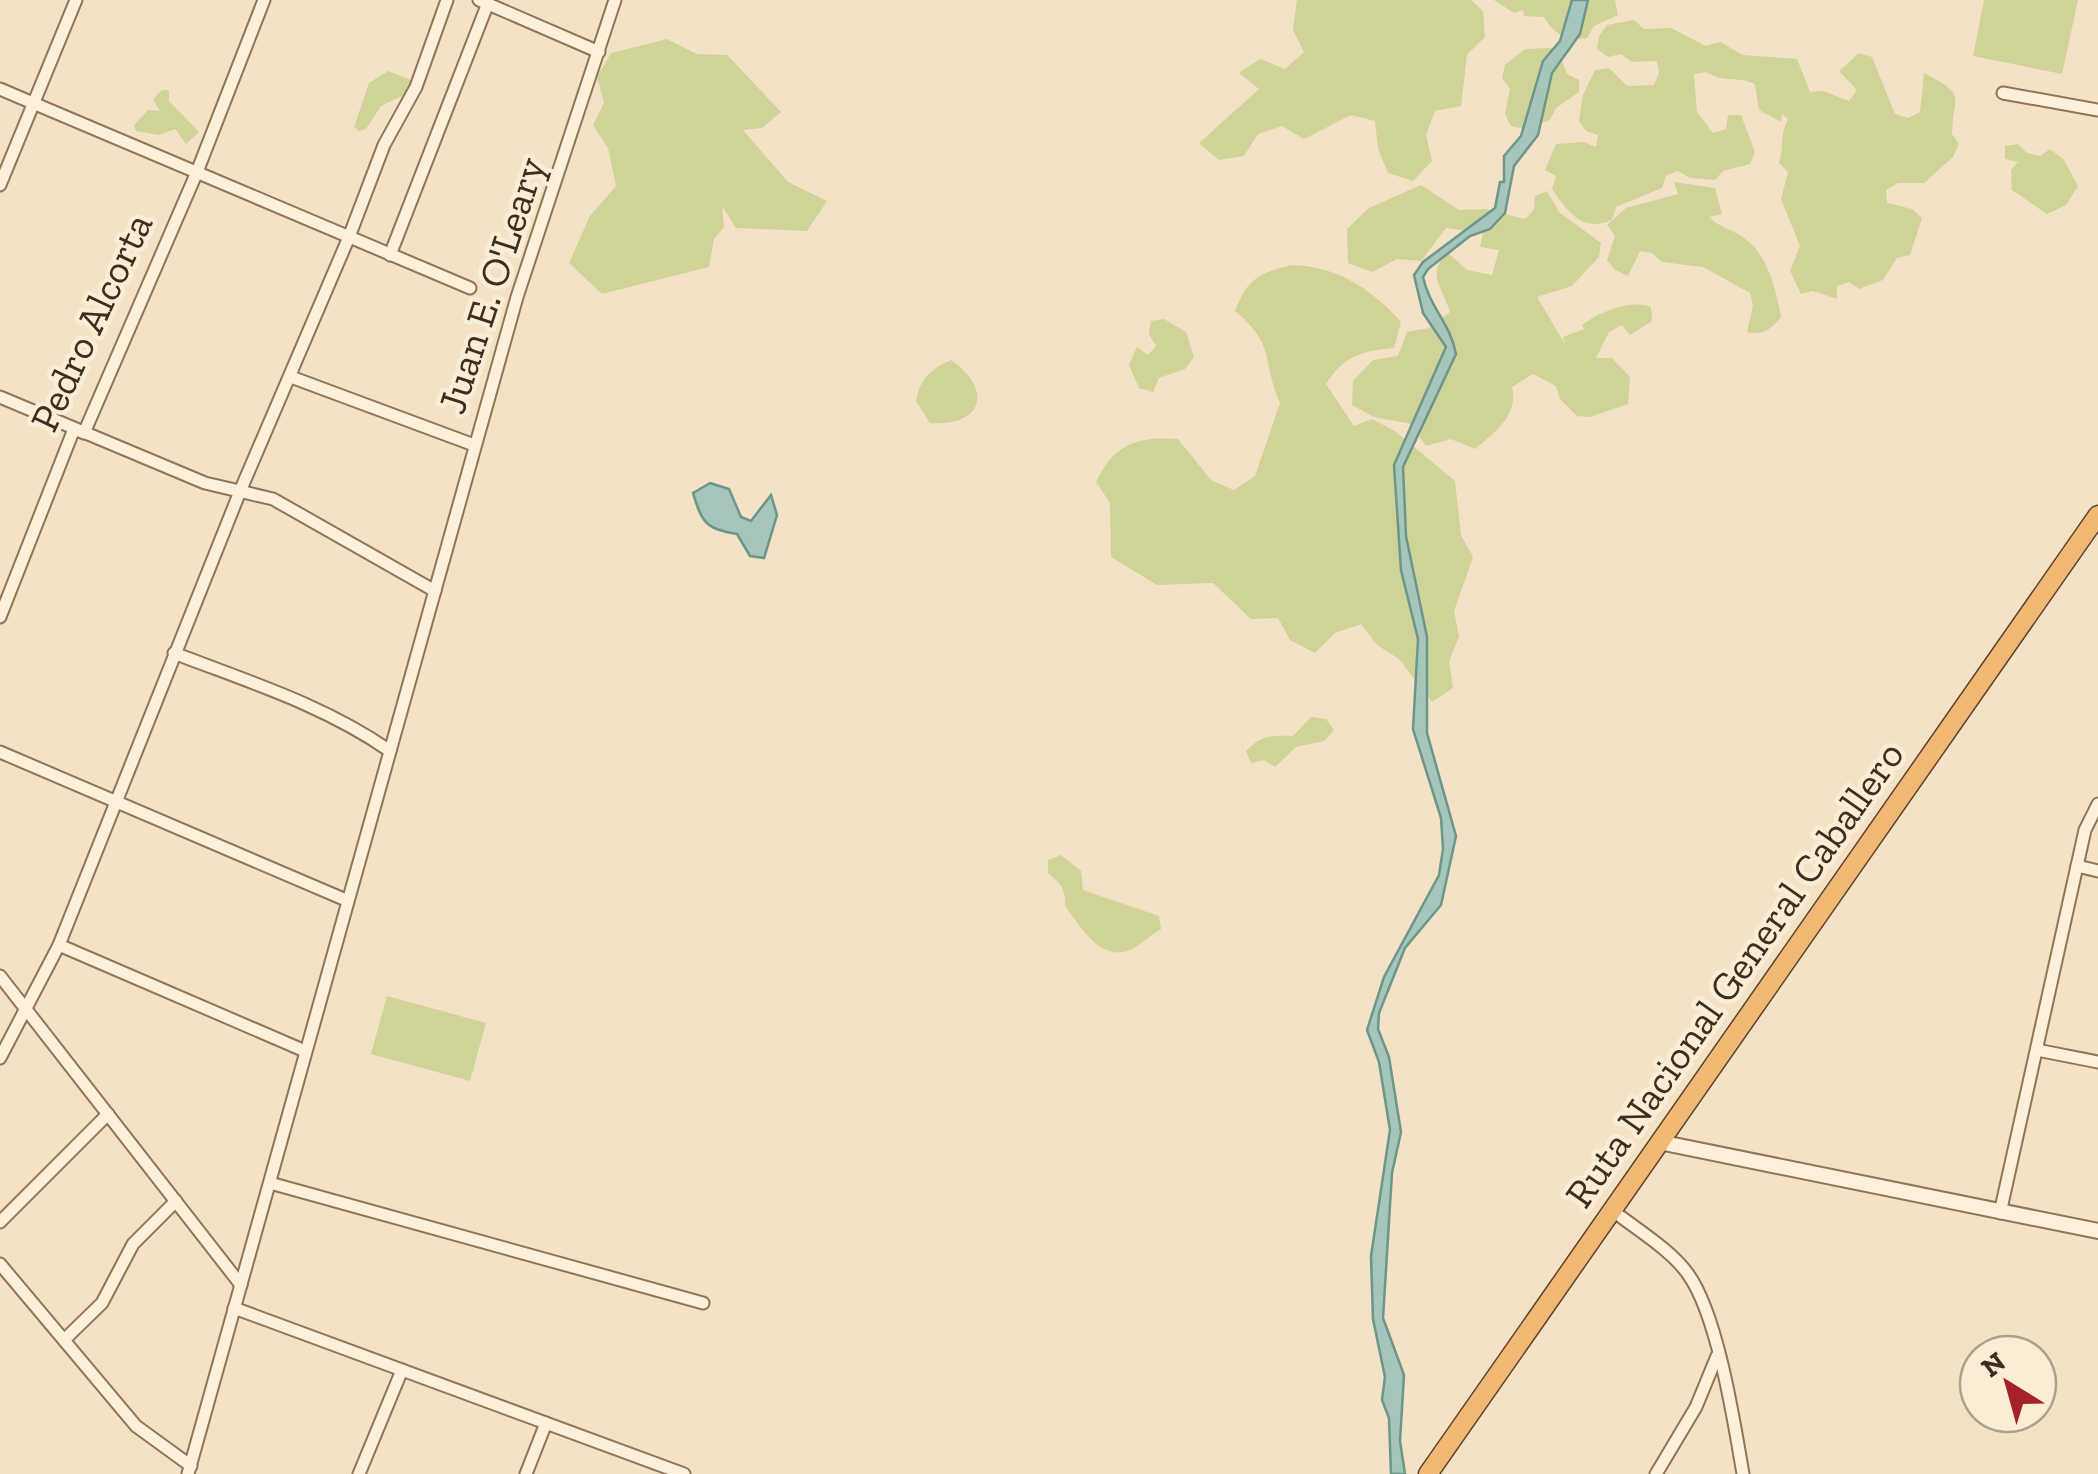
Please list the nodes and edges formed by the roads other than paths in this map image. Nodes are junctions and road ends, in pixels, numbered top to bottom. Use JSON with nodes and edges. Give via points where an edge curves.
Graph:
{"nodes":[{"id":1,"x":76,"y":0,"type":"edge"},
{"id":2,"x":264,"y":0,"type":"edge"},
{"id":3,"x":447,"y":0,"type":"edge"},
{"id":4,"x":615,"y":0,"type":"edge"},
{"id":5,"x":483,"y":2,"type":"edge"},
{"id":6,"x":599,"y":52,"type":"junction"},
{"id":7,"x":0,"y":89,"type":"edge"},
{"id":8,"x":2004,"y":93,"type":"dead end"},
{"id":9,"x":34,"y":103,"type":"junction"},
{"id":10,"x":2098,"y":110,"type":"edge"},
{"id":11,"x":196,"y":172,"type":"junction"},
{"id":12,"x":0,"y":185,"type":"edge"},
{"id":13,"x":350,"y":237,"type":"junction"},
{"id":14,"x":390,"y":254,"type":"junction"},
{"id":15,"x":470,"y":288,"type":"dead end"},
{"id":16,"x":291,"y":377,"type":"junction"},
{"id":17,"x":0,"y":397,"type":"edge"},
{"id":18,"x":84,"y":433,"type":"junction"},
{"id":19,"x":474,"y":445,"type":"junction"},
{"id":20,"x":241,"y":489,"type":"junction"},
{"id":21,"x":2098,"y":515,"type":"edge"},
{"id":22,"x":435,"y":591,"type":"junction"},
{"id":23,"x":0,"y":616,"type":"edge"},
{"id":24,"x":174,"y":654,"type":"junction"},
{"id":25,"x":0,"y":752,"type":"edge"},
{"id":26,"x":390,"y":752,"type":"junction"},
{"id":27,"x":114,"y":799,"type":"junction"},
{"id":28,"x":2098,"y":804,"type":"edge"},
{"id":29,"x":2077,"y":866,"type":"junction"},
{"id":30,"x":2098,"y":871,"type":"edge"},
{"id":31,"x":346,"y":900,"type":"junction"},
{"id":32,"x":58,"y":945,"type":"junction"},
{"id":33,"x":0,"y":976,"type":"edge"},
{"id":34,"x":26,"y":1008,"type":"junction"},
{"id":35,"x":2037,"y":1050,"type":"junction"},
{"id":36,"x":305,"y":1051,"type":"junction"},
{"id":37,"x":0,"y":1058,"type":"edge"},
{"id":38,"x":2098,"y":1062,"type":"edge"},
{"id":39,"x":108,"y":1114,"type":"junction"},
{"id":40,"x":1659,"y":1142,"type":"junction"},
{"id":41,"x":270,"y":1183,"type":"junction"},
{"id":42,"x":176,"y":1202,"type":"junction"},
{"id":43,"x":1612,"y":1210,"type":"junction"},
{"id":44,"x":2000,"y":1213,"type":"junction"},
{"id":45,"x":0,"y":1222,"type":"edge"},
{"id":46,"x":2098,"y":1230,"type":"edge"},
{"id":47,"x":0,"y":1264,"type":"edge"},
{"id":48,"x":241,"y":1285,"type":"junction"},
{"id":49,"x":703,"y":1302,"type":"dead end"},
{"id":50,"x":234,"y":1308,"type":"junction"},
{"id":51,"x":64,"y":1340,"type":"junction"},
{"id":52,"x":1717,"y":1356,"type":"junction"},
{"id":53,"x":402,"y":1370,"type":"junction"},
{"id":54,"x":546,"y":1423,"type":"junction"},
{"id":55,"x":189,"y":1470,"type":"edge"},
{"id":56,"x":359,"y":1474,"type":"edge"},
{"id":57,"x":526,"y":1474,"type":"edge"},
{"id":58,"x":684,"y":1474,"type":"edge"},
{"id":59,"x":1428,"y":1474,"type":"edge"},
{"id":60,"x":1656,"y":1474,"type":"edge"},
{"id":61,"x":1743,"y":1474,"type":"edge"}],
"edges":[{"from":1,"to":9,"type":"street"},
{"from":2,"to":11,"type":"street","name":"Pedro Alcorta"},
{"from":3,"to":13,"type":"street"},
{"from":4,"to":6,"type":"street","name":"Juan E. O'Leary"},
{"from":5,"to":6,"type":"street"},
{"from":5,"to":14,"type":"street"},
{"from":6,"to":19,"type":"street","name":"Juan E. O'Leary"},
{"from":7,"to":9,"type":"street"},
{"from":8,"to":10,"type":"street"},
{"from":9,"to":11,"type":"street"},
{"from":9,"to":12,"type":"street"},
{"from":11,"to":13,"type":"street"},
{"from":11,"to":18,"type":"street","name":"Pedro Alcorta"},
{"from":13,"to":14,"type":"street"},
{"from":13,"to":16,"type":"street"},
{"from":14,"to":15,"type":"street"},
{"from":16,"to":19,"type":"street"},
{"from":16,"to":20,"type":"street"},
{"from":17,"to":18,"type":"street"},
{"from":18,"to":20,"type":"street","via":[[205,483]]},
{"from":18,"to":23,"type":"street","name":"Pedro Alcorta","via":[[74,429]]},
{"from":19,"to":22,"type":"street","name":"Juan E. O'Leary"},
{"from":20,"to":22,"type":"street","via":[[273,499]]},
{"from":20,"to":24,"type":"street"},
{"from":21,"to":40,"type":"highway","name":"Ruta Nacional General Caballero"},
{"from":22,"to":26,"type":"street","name":"Juan E. O'Leary"},
{"from":24,"to":26,"type":"street","via":[[313,706]]},
{"from":24,"to":27,"type":"street"},
{"from":25,"to":27,"type":"street"},
{"from":26,"to":31,"type":"street","name":"Juan E. O'Leary"},
{"from":27,"to":31,"type":"street"},
{"from":27,"to":32,"type":"street"},
{"from":28,"to":29,"type":"street"},
{"from":29,"to":30,"type":"street"},
{"from":29,"to":35,"type":"street"},
{"from":31,"to":36,"type":"street","name":"Juan E. O'Leary"},
{"from":32,"to":34,"type":"street"},
{"from":32,"to":36,"type":"street"},
{"from":33,"to":34,"type":"street"},
{"from":34,"to":37,"type":"street"},
{"from":34,"to":39,"type":"street"},
{"from":35,"to":38,"type":"street"},
{"from":35,"to":44,"type":"street"},
{"from":36,"to":41,"type":"street","name":"Juan E. O'Leary"},
{"from":39,"to":42,"type":"street"},
{"from":39,"to":45,"type":"street"},
{"from":40,"to":43,"type":"highway","name":"Ruta Nacional General Caballero"},
{"from":40,"to":44,"type":"street"},
{"from":41,"to":48,"type":"street","name":"Juan E. O'Leary"},
{"from":41,"to":49,"type":"street"},
{"from":42,"to":48,"type":"street"},
{"from":42,"to":51,"type":"street","via":[[133,1244],[102,1303]]},
{"from":43,"to":52,"type":"street","via":[[1688,1273],[1712,1325]]},
{"from":43,"to":59,"type":"highway","name":"Ruta Nacional General Caballero"},
{"from":44,"to":46,"type":"street"},
{"from":47,"to":51,"type":"street"},
{"from":48,"to":50,"type":"street","name":"Juan E. O'Leary"},
{"from":50,"to":53,"type":"street"},
{"from":50,"to":55,"type":"street","name":"Juan E. O'Leary"},
{"from":51,"to":55,"type":"street","via":[[136,1426]]},
{"from":52,"to":60,"type":"street","via":[[1696,1408]]},
{"from":52,"to":61,"type":"street"},
{"from":53,"to":54,"type":"street"},
{"from":53,"to":56,"type":"street"},
{"from":54,"to":57,"type":"street"},
{"from":54,"to":58,"type":"street"}]}
